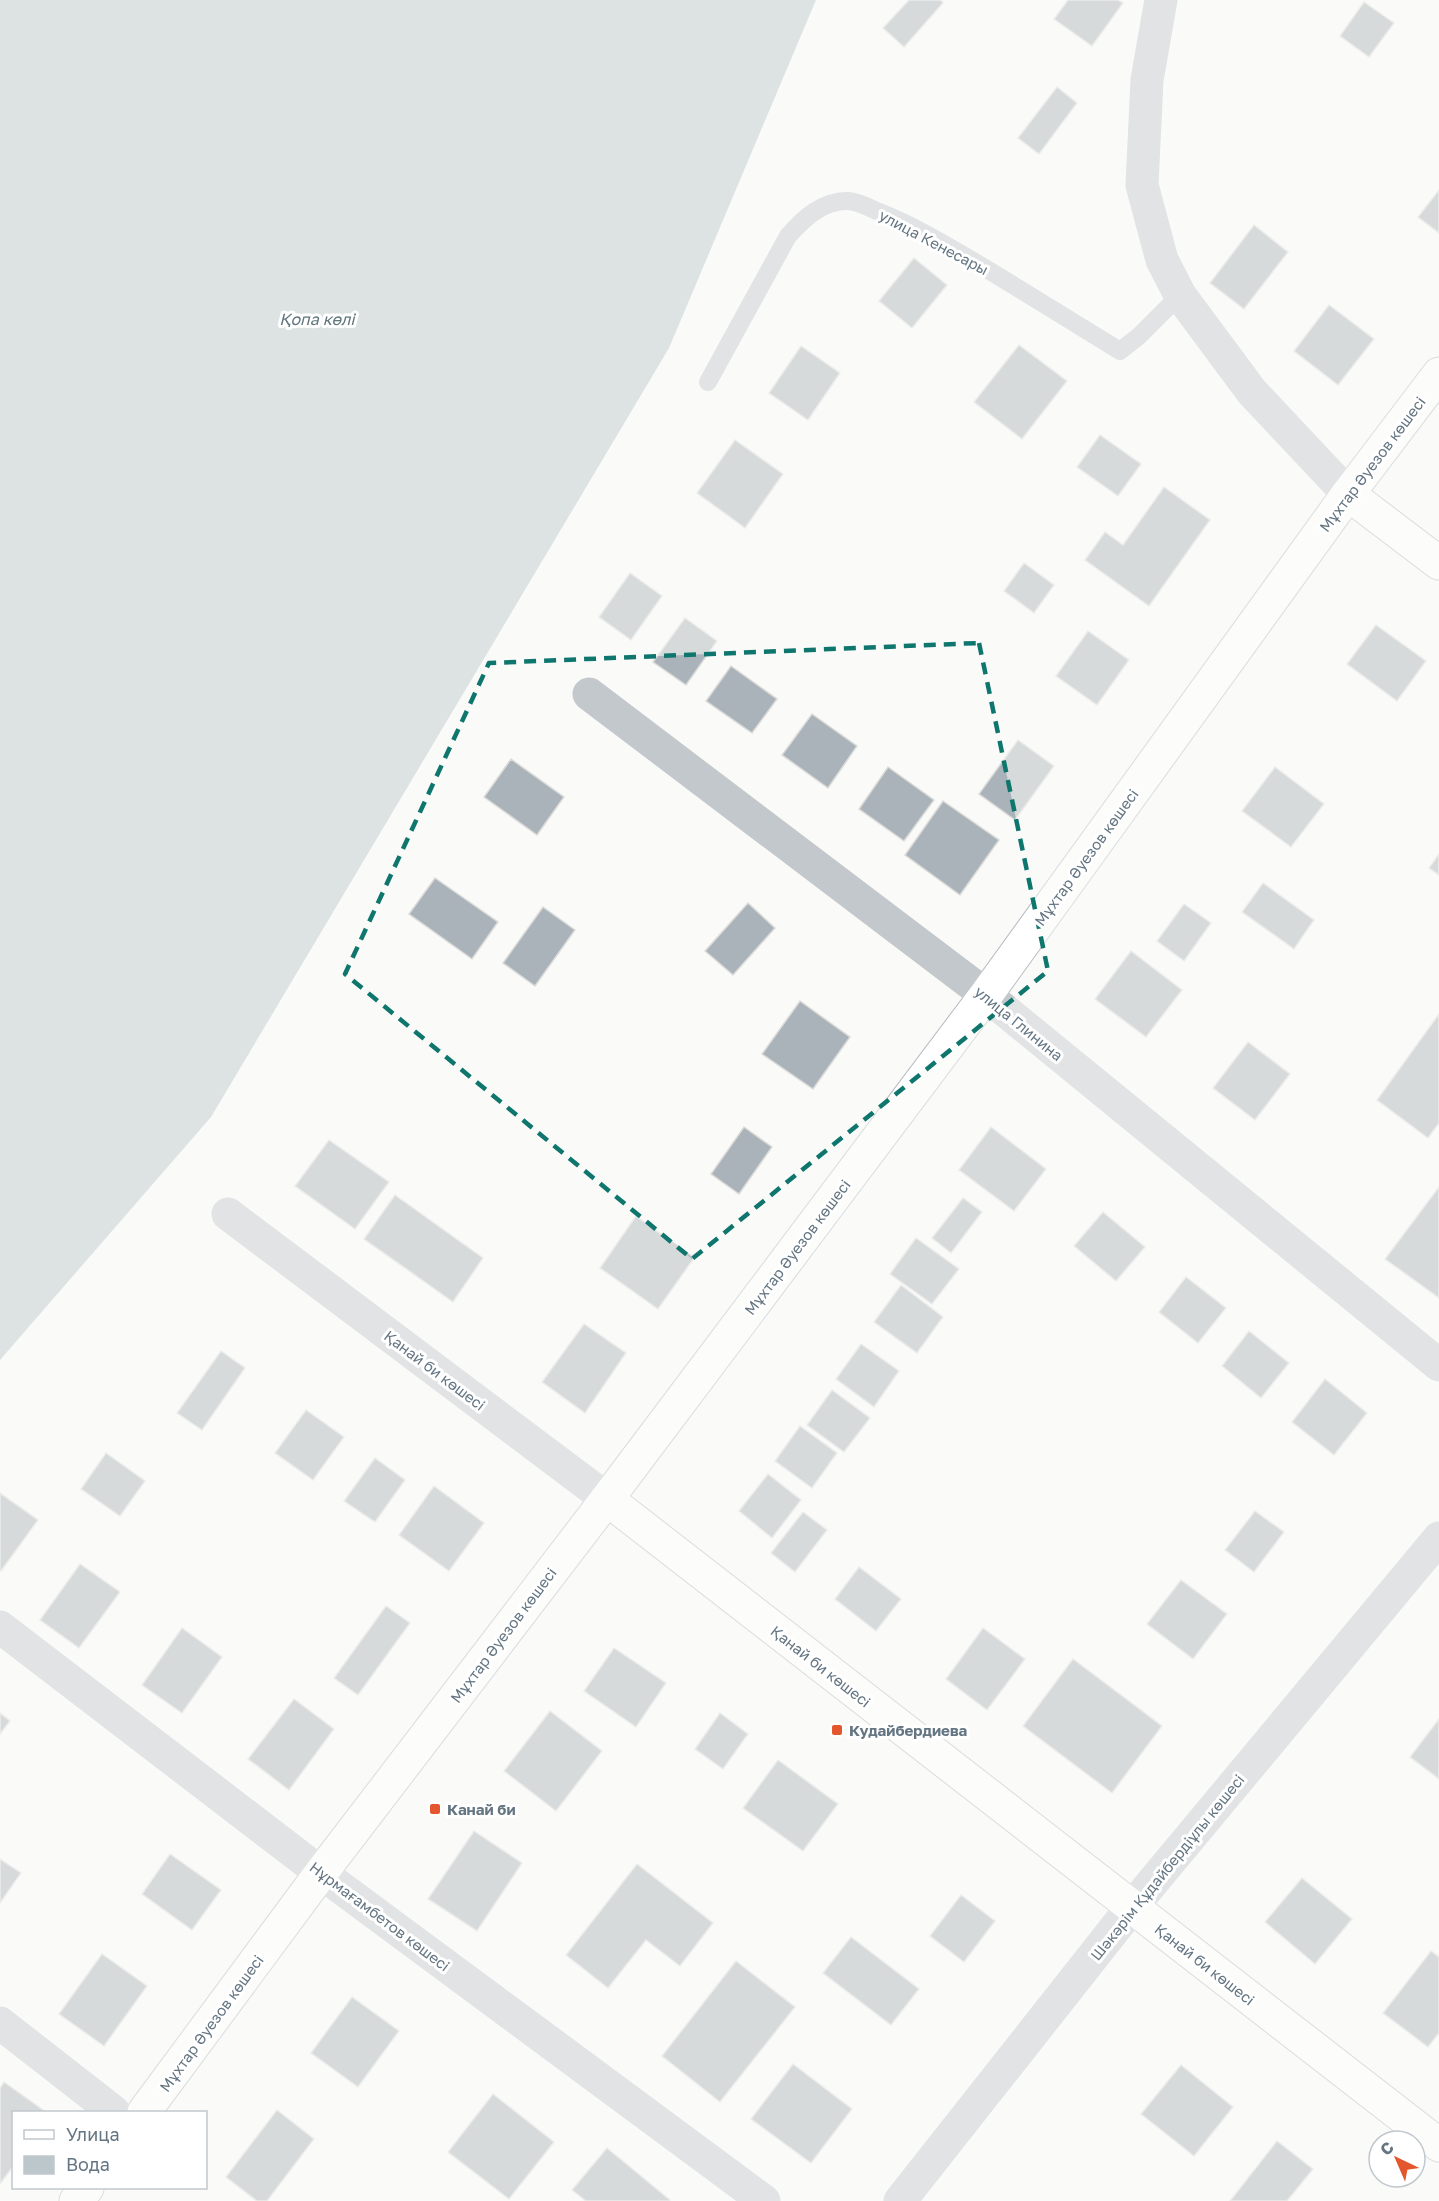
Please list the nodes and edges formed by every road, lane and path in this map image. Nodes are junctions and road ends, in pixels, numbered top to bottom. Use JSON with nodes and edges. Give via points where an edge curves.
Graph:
{"nodes":[{"id":1,"x":1161,"y":0,"type":"edge"},
{"id":2,"x":1180,"y":295,"type":"junction"},
{"id":3,"x":1439,"y":374,"type":"edge"},
{"id":4,"x":708,"y":382,"type":"dead end"},
{"id":5,"x":1347,"y":494,"type":"junction"},
{"id":6,"x":1439,"y":563,"type":"edge"},
{"id":7,"x":589,"y":694,"type":"dead end"},
{"id":8,"x":986,"y":995,"type":"junction"},
{"id":9,"x":228,"y":1214,"type":"dead end"},
{"id":10,"x":1439,"y":1365,"type":"edge"},
{"id":11,"x":607,"y":1499,"type":"junction"},
{"id":12,"x":1439,"y":1538,"type":"edge"},
{"id":13,"x":0,"y":1627,"type":"edge"},
{"id":14,"x":321,"y":1873,"type":"junction"},
{"id":15,"x":1132,"y":1907,"type":"junction"},
{"id":16,"x":0,"y":2023,"type":"edge"},
{"id":17,"x":113,"y":2111,"type":"edge"},
{"id":18,"x":145,"y":2111,"type":"edge"},
{"id":19,"x":1439,"y":2145,"type":"edge"},
{"id":20,"x":85,"y":2189,"type":"edge"},
{"id":21,"x":76,"y":2201,"type":"edge"},
{"id":22,"x":764,"y":2201,"type":"edge"},
{"id":23,"x":900,"y":2201,"type":"edge"}],
"edges":[{"from":1,"to":2,"type":"street","via":[[1147,80],[1142,185],[1162,260]]},
{"from":2,"to":4,"type":"lane","name":"улица Кенесары","via":[[1120,351],[929,236],[851,201],[832,202],[807,217],[788,236]]},
{"from":2,"to":5,"type":"street","via":[[1252,392]]},
{"from":3,"to":5,"type":"main road","name":"Мұхтар Әуезов көшесі"},
{"from":5,"to":6,"type":"main road"},
{"from":5,"to":8,"type":"main road","name":"Мұхтар Әуезов көшесі"},
{"from":7,"to":8,"type":"street","name":"улица Глинина"},
{"from":8,"to":10,"type":"street","name":"улица Глинина"},
{"from":8,"to":11,"type":"main road","name":"Мұхтар Әуезов көшесі"},
{"from":9,"to":11,"type":"street","name":"Қанай би көшесі"},
{"from":11,"to":14,"type":"main road","name":"Мұхтар Әуезов көшесі"},
{"from":11,"to":15,"type":"main road","name":"Қанай би көшесі"},
{"from":12,"to":15,"type":"street","name":"Шәкәрім Құдайбердіұлы көшесі"},
{"from":13,"to":14,"type":"street","name":"Нұрмағамбетов көшесі"},
{"from":14,"to":18,"type":"main road","name":"Мұхтар Әуезов көшесі"},
{"from":14,"to":22,"type":"street","name":"Нұрмағамбетов көшесі"},
{"from":15,"to":19,"type":"main road","name":"Қанай би көшесі"},
{"from":15,"to":23,"type":"street","name":"Шәкәрім Құдайбердіұлы көшесі"},
{"from":16,"to":17,"type":"street"},
{"from":20,"to":21,"type":"main road"}]}
